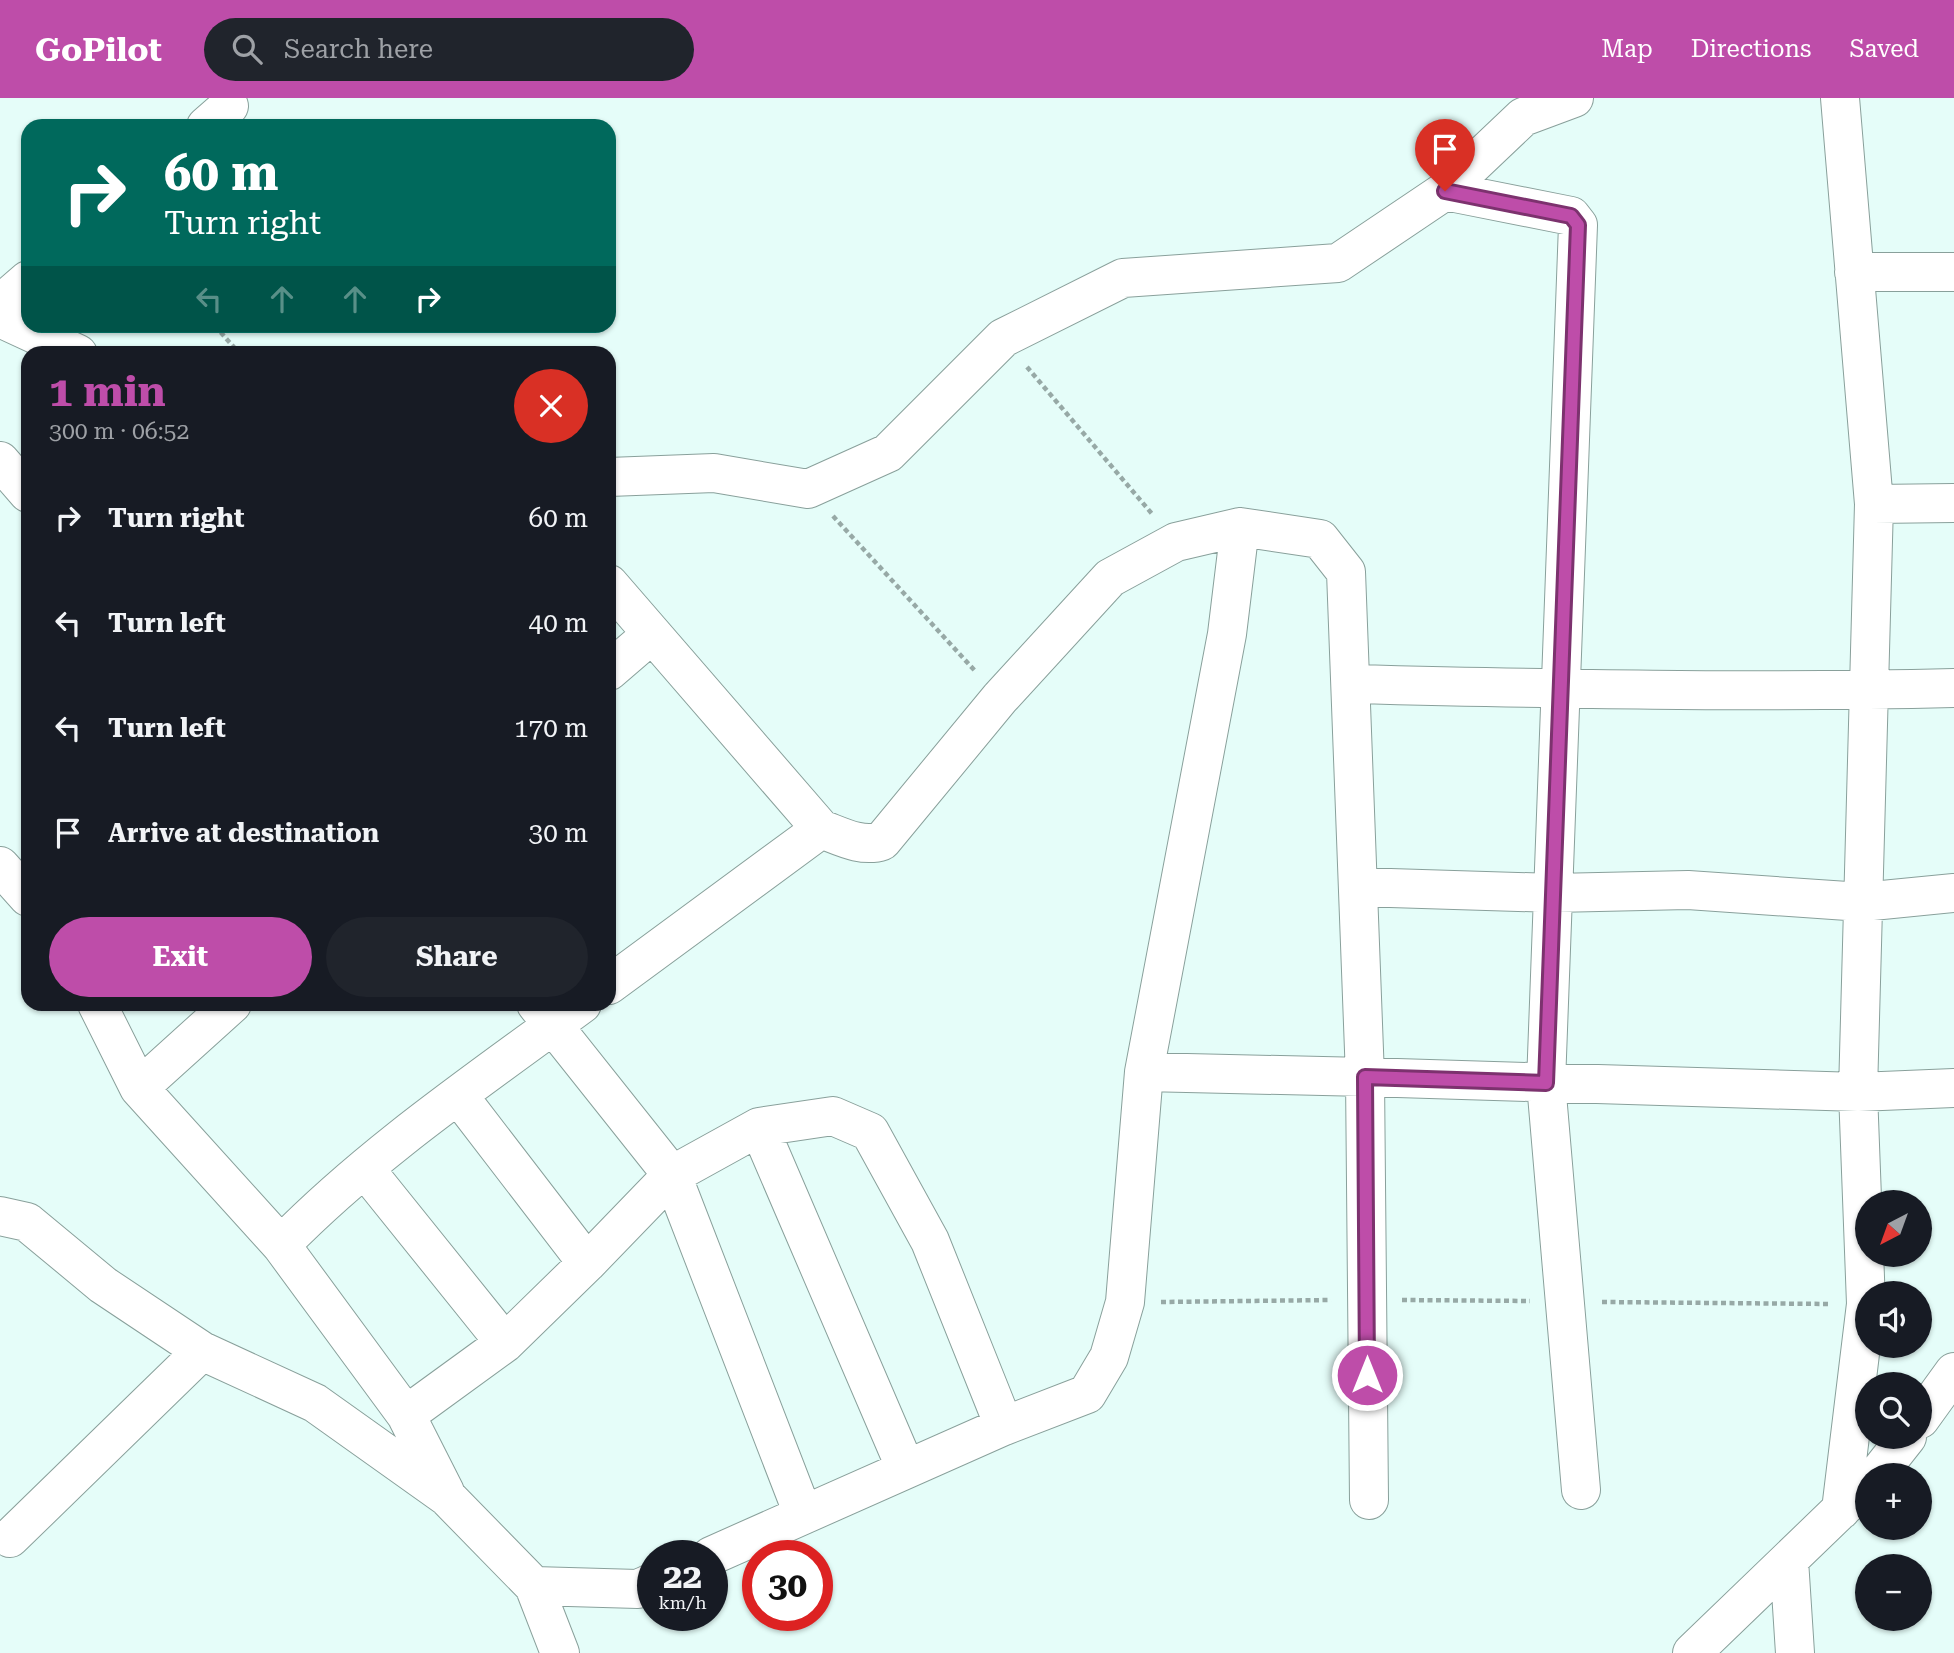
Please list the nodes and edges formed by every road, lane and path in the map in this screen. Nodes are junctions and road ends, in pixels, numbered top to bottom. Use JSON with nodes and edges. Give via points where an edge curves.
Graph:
{"nodes":[{"id":1,"x":1574,"y":98,"type":"edge"},
{"id":2,"x":1840,"y":98,"type":"edge"},
{"id":3,"x":1445,"y":191,"type":"junction"},
{"id":4,"x":1854,"y":272,"type":"junction"},
{"id":5,"x":1954,"y":272,"type":"edge"},
{"id":6,"x":21,"y":286,"type":"edge"},
{"id":7,"x":0,"y":304,"type":"edge"},
{"id":8,"x":0,"y":318,"type":"edge"},
{"id":9,"x":21,"y":328,"type":"edge"},
{"id":10,"x":32,"y":333,"type":"edge"},
{"id":11,"x":1003,"y":338,"type":"junction"},
{"id":12,"x":61,"y":346,"type":"edge"},
{"id":13,"x":0,"y":461,"type":"edge"},
{"id":14,"x":616,"y":477,"type":"edge"},
{"id":15,"x":21,"y":485,"type":"edge"},
{"id":16,"x":808,"y":489,"type":"junction"},
{"id":17,"x":1954,"y":503,"type":"edge"},
{"id":18,"x":1874,"y":504,"type":"junction"},
{"id":19,"x":1240,"y":527,"type":"junction"},
{"id":20,"x":1176,"y":542,"type":"junction"},
{"id":21,"x":616,"y":592,"type":"edge"},
{"id":22,"x":652,"y":634,"type":"junction"},
{"id":23,"x":616,"y":665,"type":"edge"},
{"id":24,"x":1350,"y":684,"type":"junction"},
{"id":25,"x":1954,"y":688,"type":"edge"},
{"id":26,"x":1560,"y":689,"type":"junction"},
{"id":27,"x":1869,"y":690,"type":"junction"},
{"id":28,"x":1000,"y":698,"type":"junction"},
{"id":29,"x":821,"y":830,"type":"junction"},
{"id":30,"x":0,"y":866,"type":"edge"},
{"id":31,"x":1357,"y":887,"type":"junction"},
{"id":32,"x":21,"y":889,"type":"edge"},
{"id":33,"x":1554,"y":893,"type":"junction"},
{"id":34,"x":1954,"y":893,"type":"edge"},
{"id":35,"x":1862,"y":902,"type":"junction"},
{"id":36,"x":616,"y":980,"type":"edge"},
{"id":37,"x":100,"y":1011,"type":"edge"},
{"id":38,"x":224,"y":1011,"type":"edge"},
{"id":39,"x":557,"y":1012,"type":"edge"},
{"id":40,"x":1144,"y":1072,"type":"junction"},
{"id":41,"x":1365,"y":1077,"type":"junction"},
{"id":42,"x":1546,"y":1083,"type":"junction"},
{"id":43,"x":139,"y":1088,"type":"junction"},
{"id":44,"x":1954,"y":1088,"type":"edge"},
{"id":45,"x":1858,"y":1093,"type":"junction"},
{"id":46,"x":458,"y":1095,"type":"junction"},
{"id":47,"x":760,"y":1127,"type":"junction"},
{"id":48,"x":366,"y":1169,"type":"junction"},
{"id":49,"x":672,"y":1175,"type":"junction"},
{"id":50,"x":0,"y":1216,"type":"edge"},
{"id":51,"x":281,"y":1245,"type":"junction"},
{"id":52,"x":587,"y":1263,"type":"junction"},
{"id":53,"x":1865,"y":1281,"type":"edge"},
{"id":54,"x":1367,"y":1300,"type":"junction"},
{"id":55,"x":1565,"y":1301,"type":"junction"},
{"id":56,"x":1125,"y":1302,"type":"junction"},
{"id":57,"x":1855,"y":1304,"type":"edge"},
{"id":58,"x":505,"y":1343,"type":"junction"},
{"id":59,"x":202,"y":1350,"type":"junction"},
{"id":60,"x":1863,"y":1358,"type":"edge"},
{"id":61,"x":1954,"y":1373,"type":"edge"},
{"id":62,"x":1932,"y":1403,"type":"edge"},
{"id":63,"x":406,"y":1415,"type":"junction"},
{"id":64,"x":1004,"y":1426,"type":"junction"},
{"id":65,"x":1898,"y":1449,"type":"edge"},
{"id":66,"x":1886,"y":1463,"type":"edge"},
{"id":67,"x":906,"y":1469,"type":"junction"},
{"id":68,"x":1581,"y":1490,"type":"dead end"},
{"id":69,"x":447,"y":1497,"type":"junction"},
{"id":70,"x":1854,"y":1497,"type":"edge"},
{"id":71,"x":1368,"y":1500,"type":"dead end"},
{"id":72,"x":803,"y":1514,"type":"junction"},
{"id":73,"x":10,"y":1538,"type":"dead end"},
{"id":74,"x":728,"y":1548,"type":"edge"},
{"id":75,"x":1789,"y":1560,"type":"junction"},
{"id":76,"x":534,"y":1586,"type":"junction"},
{"id":77,"x":637,"y":1589,"type":"edge"},
{"id":78,"x":561,"y":1653,"type":"edge"},
{"id":79,"x":1692,"y":1653,"type":"edge"},
{"id":80,"x":1795,"y":1653,"type":"edge"}],
"edges":[{"from":1,"to":3,"type":"street","via":[[1523,117]]},
{"from":2,"to":4,"type":"street"},
{"from":3,"to":11,"type":"street","via":[[1338,263],[1123,278]]},
{"from":3,"to":26,"type":"street","via":[[1571,216],[1578,225]]},
{"from":4,"to":5,"type":"street"},
{"from":4,"to":18,"type":"street"},
{"from":6,"to":7,"type":"street"},
{"from":8,"to":9,"type":"street"},
{"from":10,"to":12,"type":"street"},
{"from":11,"to":16,"type":"street","via":[[888,453]]},
{"from":11,"to":20,"type":"path"},
{"from":13,"to":15,"type":"street"},
{"from":14,"to":16,"type":"street","via":[[714,473]]},
{"from":16,"to":28,"type":"path"},
{"from":17,"to":18,"type":"street"},
{"from":18,"to":27,"type":"street"},
{"from":19,"to":20,"type":"street"},
{"from":19,"to":24,"type":"street","via":[[1320,539],[1346,572]]},
{"from":19,"to":40,"type":"street","via":[[1222,662]]},
{"from":20,"to":28,"type":"street","via":[[1110,578]]},
{"from":21,"to":22,"type":"street"},
{"from":22,"to":23,"type":"street"},
{"from":22,"to":29,"type":"street"},
{"from":24,"to":26,"type":"street"},
{"from":24,"to":31,"type":"street"},
{"from":25,"to":27,"type":"street"},
{"from":26,"to":27,"type":"street"},
{"from":26,"to":33,"type":"street"},
{"from":27,"to":35,"type":"street"},
{"from":28,"to":29,"type":"street","via":[[882,841],[866,844]]},
{"from":29,"to":36,"type":"street"},
{"from":30,"to":32,"type":"street"},
{"from":31,"to":33,"type":"street"},
{"from":31,"to":41,"type":"street"},
{"from":33,"to":35,"type":"street","via":[[1688,890]]},
{"from":33,"to":42,"type":"street"},
{"from":34,"to":35,"type":"street"},
{"from":35,"to":45,"type":"street"},
{"from":37,"to":43,"type":"street"},
{"from":38,"to":43,"type":"street"},
{"from":39,"to":46,"type":"street"},
{"from":39,"to":49,"type":"street"},
{"from":40,"to":41,"type":"street"},
{"from":40,"to":56,"type":"street"},
{"from":41,"to":42,"type":"street"},
{"from":41,"to":54,"type":"street"},
{"from":42,"to":45,"type":"street"},
{"from":42,"to":55,"type":"street"},
{"from":43,"to":51,"type":"street"},
{"from":44,"to":45,"type":"street"},
{"from":45,"to":53,"type":"street"},
{"from":46,"to":48,"type":"street"},
{"from":46,"to":52,"type":"street"},
{"from":47,"to":49,"type":"street"},
{"from":47,"to":64,"type":"street","via":[[833,1116],[870,1132],[930,1241]]},
{"from":47,"to":67,"type":"street"},
{"from":48,"to":51,"type":"street"},
{"from":48,"to":58,"type":"street"},
{"from":49,"to":52,"type":"street"},
{"from":49,"to":72,"type":"street"},
{"from":50,"to":59,"type":"street","via":[[27,1222],[103,1285]]},
{"from":51,"to":63,"type":"street"},
{"from":52,"to":58,"type":"street"},
{"from":54,"to":55,"type":"path"},
{"from":54,"to":56,"type":"path"},
{"from":54,"to":71,"type":"street"},
{"from":55,"to":57,"type":"path"},
{"from":55,"to":68,"type":"street"},
{"from":56,"to":64,"type":"street","via":[[1109,1357],[1087,1394]]},
{"from":58,"to":63,"type":"street"},
{"from":59,"to":69,"type":"street","via":[[315,1403]]},
{"from":59,"to":73,"type":"street"},
{"from":60,"to":70,"type":"street"},
{"from":61,"to":62,"type":"street"},
{"from":63,"to":69,"type":"street"},
{"from":64,"to":67,"type":"street"},
{"from":65,"to":66,"type":"street"},
{"from":67,"to":72,"type":"street"},
{"from":69,"to":76,"type":"street"},
{"from":70,"to":75,"type":"street"},
{"from":72,"to":74,"type":"street"},
{"from":75,"to":79,"type":"street"},
{"from":75,"to":80,"type":"street"},
{"from":76,"to":77,"type":"street"},
{"from":76,"to":78,"type":"street"}]}
